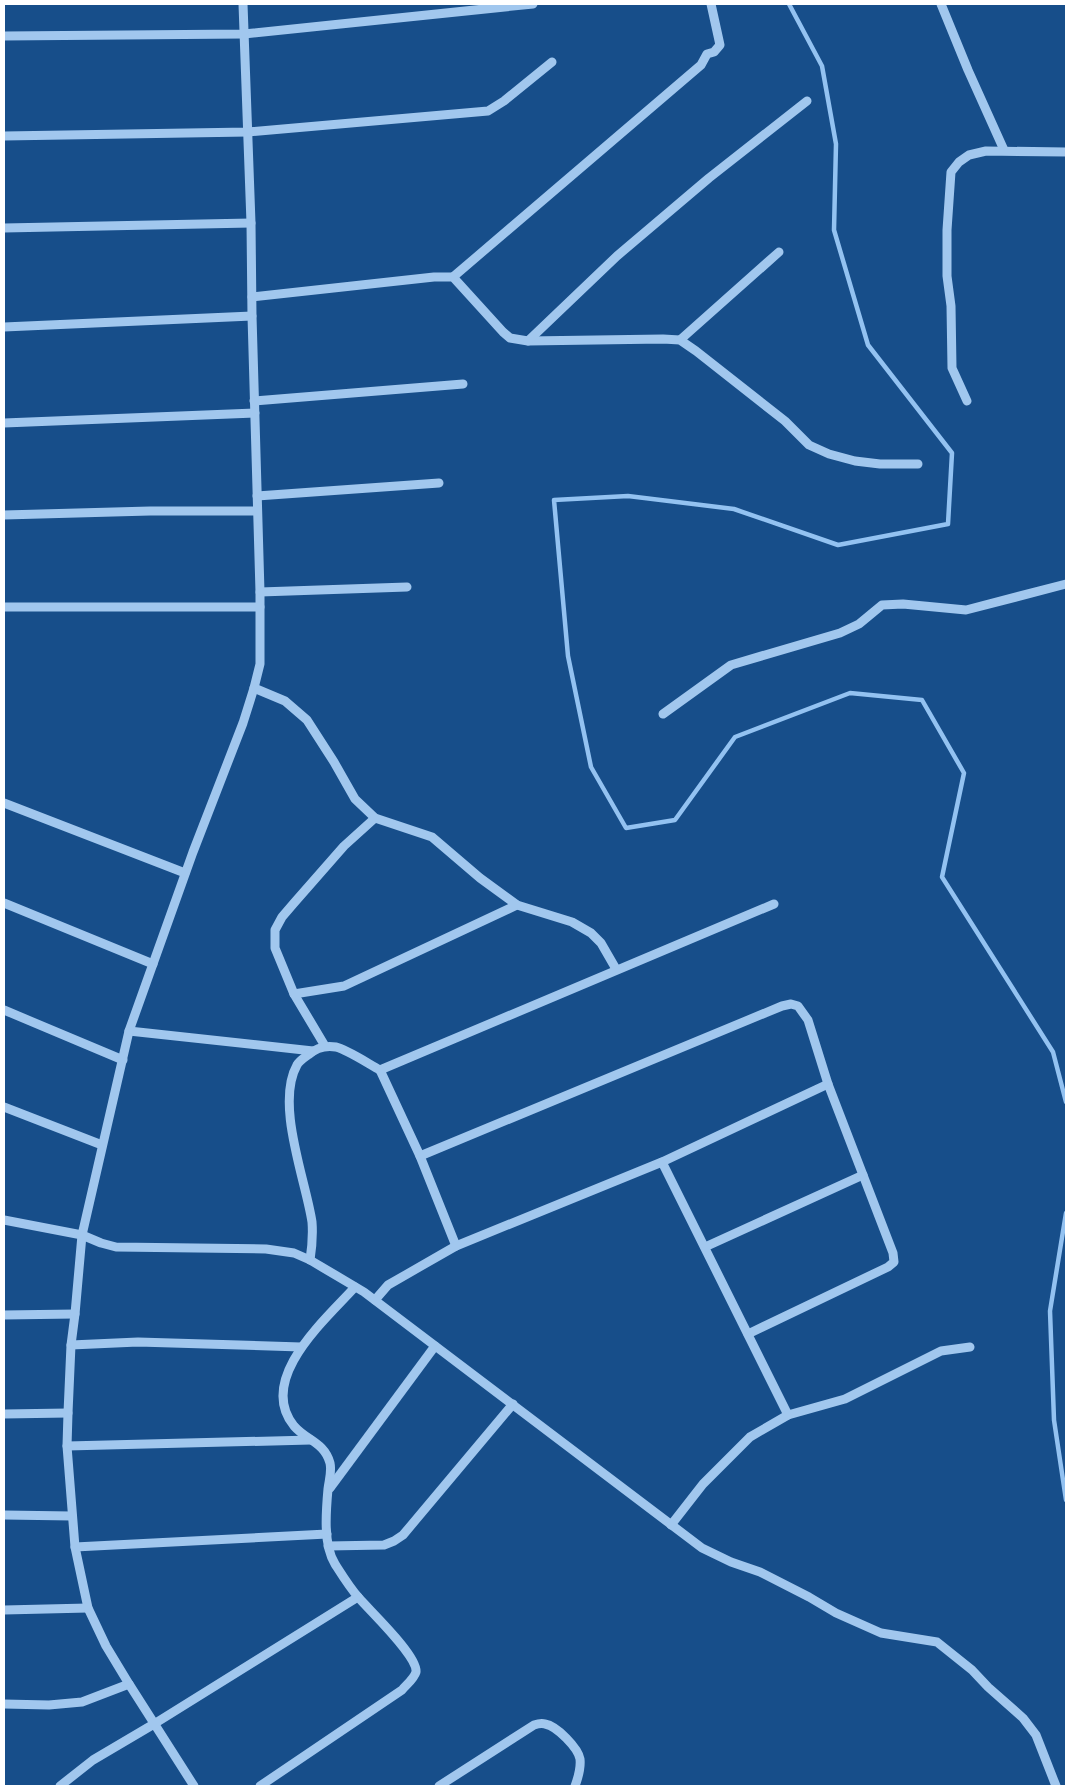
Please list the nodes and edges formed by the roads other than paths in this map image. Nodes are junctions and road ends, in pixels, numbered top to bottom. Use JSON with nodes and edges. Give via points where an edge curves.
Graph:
{"nodes":[{"id":1,"x":244,"y":4,"type":"edge"},
{"id":2,"x":533,"y":4,"type":"edge"},
{"id":3,"x":711,"y":4,"type":"edge"},
{"id":4,"x":941,"y":4,"type":"edge"},
{"id":5,"x":244,"y":34,"type":"junction"},
{"id":6,"x":4,"y":36,"type":"edge"},
{"id":7,"x":552,"y":62,"type":"dead end"},
{"id":8,"x":807,"y":101,"type":"dead end"},
{"id":9,"x":248,"y":132,"type":"junction"},
{"id":10,"x":4,"y":136,"type":"edge"},
{"id":11,"x":1004,"y":150,"type":"junction"},
{"id":12,"x":1066,"y":152,"type":"edge"},
{"id":13,"x":251,"y":224,"type":"junction"},
{"id":14,"x":4,"y":228,"type":"edge"},
{"id":15,"x":779,"y":252,"type":"dead end"},
{"id":16,"x":453,"y":277,"type":"junction"},
{"id":17,"x":252,"y":297,"type":"junction"},
{"id":18,"x":252,"y":316,"type":"junction"},
{"id":19,"x":4,"y":327,"type":"edge"},
{"id":20,"x":680,"y":340,"type":"junction"},
{"id":21,"x":528,"y":341,"type":"junction"},
{"id":22,"x":463,"y":384,"type":"dead end"},
{"id":23,"x":254,"y":401,"type":"junction"},
{"id":24,"x":967,"y":401,"type":"dead end"},
{"id":25,"x":255,"y":413,"type":"junction"},
{"id":26,"x":4,"y":423,"type":"edge"},
{"id":27,"x":918,"y":464,"type":"dead end"},
{"id":28,"x":439,"y":483,"type":"dead end"},
{"id":29,"x":257,"y":496,"type":"junction"},
{"id":30,"x":257,"y":511,"type":"junction"},
{"id":31,"x":4,"y":515,"type":"edge"},
{"id":32,"x":1066,"y":584,"type":"edge"},
{"id":33,"x":407,"y":587,"type":"dead end"},
{"id":34,"x":260,"y":592,"type":"junction"},
{"id":35,"x":260,"y":607,"type":"junction"},
{"id":36,"x":4,"y":608,"type":"edge"},
{"id":37,"x":254,"y":688,"type":"junction"},
{"id":38,"x":664,"y":714,"type":"dead end"},
{"id":39,"x":4,"y":803,"type":"edge"},
{"id":40,"x":375,"y":818,"type":"junction"},
{"id":41,"x":185,"y":873,"type":"junction"},
{"id":42,"x":4,"y":903,"type":"edge"},
{"id":43,"x":774,"y":904,"type":"dead end"},
{"id":44,"x":517,"y":905,"type":"junction"},
{"id":45,"x":153,"y":964,"type":"junction"},
{"id":46,"x":616,"y":969,"type":"junction"},
{"id":47,"x":294,"y":994,"type":"junction"},
{"id":48,"x":4,"y":1010,"type":"edge"},
{"id":49,"x":129,"y":1031,"type":"junction"},
{"id":50,"x":325,"y":1046,"type":"junction"},
{"id":51,"x":313,"y":1051,"type":"junction"},
{"id":52,"x":123,"y":1060,"type":"junction"},
{"id":53,"x":380,"y":1070,"type":"junction"},
{"id":54,"x":828,"y":1084,"type":"junction"},
{"id":55,"x":4,"y":1107,"type":"edge"},
{"id":56,"x":102,"y":1145,"type":"junction"},
{"id":57,"x":420,"y":1156,"type":"junction"},
{"id":58,"x":662,"y":1162,"type":"junction"},
{"id":59,"x":863,"y":1175,"type":"junction"},
{"id":60,"x":4,"y":1220,"type":"edge"},
{"id":61,"x":82,"y":1235,"type":"junction"},
{"id":62,"x":456,"y":1246,"type":"junction"},
{"id":63,"x":705,"y":1247,"type":"junction"},
{"id":64,"x":310,"y":1260,"type":"junction"},
{"id":65,"x":355,"y":1287,"type":"junction"},
{"id":66,"x":375,"y":1300,"type":"junction"},
{"id":67,"x":75,"y":1314,"type":"junction"},
{"id":68,"x":4,"y":1315,"type":"edge"},
{"id":69,"x":748,"y":1334,"type":"junction"},
{"id":70,"x":70,"y":1345,"type":"junction"},
{"id":71,"x":435,"y":1346,"type":"junction"},
{"id":72,"x":301,"y":1347,"type":"junction"},
{"id":73,"x":970,"y":1347,"type":"dead end"},
{"id":74,"x":513,"y":1404,"type":"junction"},
{"id":75,"x":68,"y":1413,"type":"junction"},
{"id":76,"x":4,"y":1414,"type":"edge"},
{"id":77,"x":788,"y":1415,"type":"junction"},
{"id":78,"x":311,"y":1440,"type":"junction"},
{"id":79,"x":67,"y":1446,"type":"junction"},
{"id":80,"x":328,"y":1491,"type":"junction"},
{"id":81,"x":4,"y":1515,"type":"edge"},
{"id":82,"x":72,"y":1516,"type":"junction"},
{"id":83,"x":671,"y":1524,"type":"junction"},
{"id":84,"x":327,"y":1534,"type":"junction"},
{"id":85,"x":328,"y":1546,"type":"junction"},
{"id":86,"x":75,"y":1547,"type":"junction"},
{"id":87,"x":358,"y":1597,"type":"junction"},
{"id":88,"x":88,"y":1608,"type":"junction"},
{"id":89,"x":4,"y":1610,"type":"edge"},
{"id":90,"x":129,"y":1684,"type":"junction"},
{"id":91,"x":4,"y":1704,"type":"edge"},
{"id":92,"x":154,"y":1724,"type":"junction"},
{"id":93,"x":60,"y":1786,"type":"edge"},
{"id":94,"x":194,"y":1786,"type":"edge"},
{"id":95,"x":260,"y":1786,"type":"edge"},
{"id":96,"x":439,"y":1786,"type":"edge"},
{"id":97,"x":575,"y":1786,"type":"edge"},
{"id":98,"x":1056,"y":1786,"type":"edge"}],
"edges":[{"from":1,"to":5,"type":"street"},
{"from":2,"to":5,"type":"street"},
{"from":3,"to":16,"type":"street","via":[[718,48],[707,54],[700,65]]},
{"from":4,"to":11,"type":"street"},
{"from":5,"to":6,"type":"street"},
{"from":5,"to":9,"type":"street"},
{"from":7,"to":9,"type":"street","via":[[488,111]]},
{"from":8,"to":21,"type":"street","via":[[617,256]]},
{"from":9,"to":10,"type":"street"},
{"from":9,"to":13,"type":"street"},
{"from":11,"to":12,"type":"street"},
{"from":11,"to":24,"type":"street","via":[[969,155],[951,172],[947,276],[952,368]]},
{"from":13,"to":14,"type":"street"},
{"from":13,"to":17,"type":"street"},
{"from":15,"to":20,"type":"street"},
{"from":16,"to":17,"type":"street"},
{"from":16,"to":21,"type":"street","via":[[510,338]]},
{"from":17,"to":18,"type":"street"},
{"from":18,"to":19,"type":"street"},
{"from":18,"to":23,"type":"street"},
{"from":20,"to":21,"type":"street"},
{"from":20,"to":27,"type":"street","via":[[778,415],[809,445],[855,461]]},
{"from":22,"to":23,"type":"street"},
{"from":23,"to":25,"type":"street"},
{"from":25,"to":26,"type":"street"},
{"from":25,"to":29,"type":"street"},
{"from":28,"to":29,"type":"street"},
{"from":29,"to":30,"type":"street"},
{"from":30,"to":31,"type":"street"},
{"from":30,"to":34,"type":"street"},
{"from":32,"to":38,"type":"street","via":[[966,610],[882,604],[860,624],[840,633],[731,665]]},
{"from":33,"to":34,"type":"street"},
{"from":34,"to":35,"type":"street"},
{"from":35,"to":36,"type":"street"},
{"from":35,"to":37,"type":"street","via":[[260,664]]},
{"from":37,"to":40,"type":"street","via":[[285,701],[307,720],[355,799]]},
{"from":37,"to":41,"type":"street"},
{"from":39,"to":41,"type":"street"},
{"from":40,"to":44,"type":"street","via":[[432,837]]},
{"from":40,"to":47,"type":"street","via":[[344,846],[282,917],[275,930],[275,948]]},
{"from":41,"to":45,"type":"street"},
{"from":42,"to":45,"type":"street"},
{"from":43,"to":46,"type":"street"},
{"from":44,"to":46,"type":"street","via":[[572,922],[591,933],[601,943]]},
{"from":44,"to":47,"type":"street","via":[[344,986]]},
{"from":45,"to":49,"type":"street"},
{"from":46,"to":53,"type":"street"},
{"from":47,"to":50,"type":"street"},
{"from":48,"to":52,"type":"street"},
{"from":49,"to":51,"type":"street"},
{"from":49,"to":52,"type":"street"},
{"from":50,"to":51,"type":"street"},
{"from":50,"to":53,"type":"street","via":[[338,1048]]},
{"from":51,"to":64,"type":"street","via":[[297,1064],[290,1084],[299,1170],[312,1221]]},
{"from":52,"to":56,"type":"street"},
{"from":53,"to":57,"type":"street"},
{"from":54,"to":57,"type":"street","via":[[808,1020],[798,1006],[791,1004]]},
{"from":54,"to":58,"type":"street"},
{"from":54,"to":59,"type":"street"},
{"from":55,"to":56,"type":"street"},
{"from":56,"to":61,"type":"street"},
{"from":57,"to":62,"type":"street"},
{"from":58,"to":62,"type":"street"},
{"from":58,"to":63,"type":"street"},
{"from":59,"to":63,"type":"street"},
{"from":59,"to":69,"type":"street","via":[[894,1262]]},
{"from":60,"to":61,"type":"street"},
{"from":61,"to":64,"type":"street","via":[[116,1248],[266,1249],[294,1253]]},
{"from":61,"to":67,"type":"street"},
{"from":62,"to":66,"type":"street","via":[[388,1285]]},
{"from":63,"to":69,"type":"street"},
{"from":64,"to":65,"type":"street"},
{"from":65,"to":66,"type":"street"},
{"from":65,"to":72,"type":"street"},
{"from":66,"to":71,"type":"street"},
{"from":67,"to":68,"type":"street"},
{"from":67,"to":70,"type":"street"},
{"from":69,"to":77,"type":"street"},
{"from":70,"to":72,"type":"street","via":[[138,1342]]},
{"from":70,"to":75,"type":"street"},
{"from":71,"to":74,"type":"street"},
{"from":71,"to":80,"type":"street"},
{"from":72,"to":78,"type":"street","via":[[288,1371],[282,1401],[287,1416]]},
{"from":73,"to":77,"type":"street","via":[[941,1352],[845,1399]]},
{"from":74,"to":83,"type":"street"},
{"from":74,"to":85,"type":"street","via":[[403,1535],[384,1545]]},
{"from":75,"to":76,"type":"street"},
{"from":75,"to":79,"type":"street"},
{"from":77,"to":83,"type":"street","via":[[750,1437],[703,1484]]},
{"from":78,"to":79,"type":"street"},
{"from":78,"to":80,"type":"street","via":[[321,1446],[328,1458],[331,1470]]},
{"from":79,"to":82,"type":"street"},
{"from":80,"to":84,"type":"street"},
{"from":81,"to":82,"type":"street"},
{"from":82,"to":86,"type":"street"},
{"from":83,"to":98,"type":"street","via":[[702,1548],[760,1572],[836,1613],[882,1633],[937,1642],[1023,1718],[1036,1735]]},
{"from":84,"to":85,"type":"street"},
{"from":84,"to":86,"type":"street"},
{"from":85,"to":87,"type":"street","via":[[335,1564]]},
{"from":86,"to":88,"type":"street"},
{"from":87,"to":92,"type":"street"},
{"from":87,"to":95,"type":"street","via":[[408,1652],[416,1673],[402,1690]]},
{"from":88,"to":89,"type":"street"},
{"from":88,"to":90,"type":"street"},
{"from":90,"to":91,"type":"street","via":[[82,1702]]},
{"from":90,"to":92,"type":"street"},
{"from":92,"to":93,"type":"street","via":[[93,1760]]},
{"from":92,"to":94,"type":"street"},
{"from":96,"to":97,"type":"street","via":[[534,1725],[545,1724],[565,1737],[580,1759]]}]}
